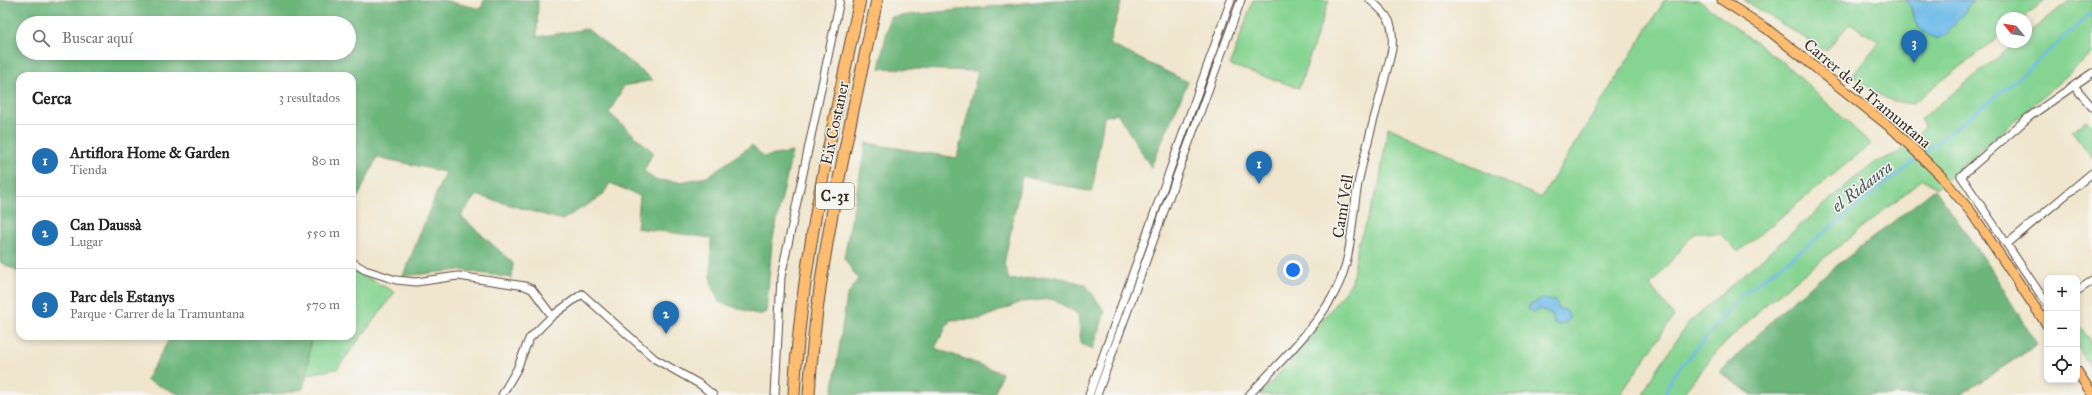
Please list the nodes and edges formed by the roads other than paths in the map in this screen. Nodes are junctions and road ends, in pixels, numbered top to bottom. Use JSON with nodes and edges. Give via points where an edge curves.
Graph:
{"nodes":[{"id":1,"x":840,"y":0,"type":"edge"},
{"id":2,"x":860,"y":0,"type":"edge"},
{"id":3,"x":876,"y":0,"type":"edge"},
{"id":4,"x":1231,"y":0,"type":"edge"},
{"id":5,"x":1241,"y":0,"type":"edge"},
{"id":6,"x":1370,"y":0,"type":"edge"},
{"id":7,"x":1722,"y":0,"type":"edge"},
{"id":8,"x":2092,"y":73,"type":"edge"},
{"id":9,"x":2074,"y":86,"type":"junction"},
{"id":10,"x":2092,"y":107,"type":"edge"},
{"id":11,"x":2092,"y":173,"type":"edge"},
{"id":12,"x":2007,"y":244,"type":"junction"},
{"id":13,"x":356,"y":264,"type":"edge"},
{"id":14,"x":2092,"y":280,"type":"edge"},
{"id":15,"x":2080,"y":289,"type":"edge"},
{"id":16,"x":2044,"y":300,"type":"edge"},
{"id":17,"x":2044,"y":315,"type":"edge"},
{"id":18,"x":552,"y":316,"type":"junction"},
{"id":19,"x":2080,"y":376,"type":"edge"},
{"id":20,"x":2092,"y":394,"type":"edge"},
{"id":21,"x":502,"y":395,"type":"edge"},
{"id":22,"x":713,"y":395,"type":"edge"},
{"id":23,"x":775,"y":395,"type":"edge"},
{"id":24,"x":794,"y":395,"type":"edge"},
{"id":25,"x":809,"y":395,"type":"edge"},
{"id":26,"x":1088,"y":395,"type":"edge"},
{"id":27,"x":1097,"y":395,"type":"edge"},
{"id":28,"x":1249,"y":395,"type":"edge"}],
"edges":[{"from":1,"to":23,"type":"street","via":[[781,277]]},
{"from":2,"to":24,"type":"highway","name":"Eix Costaner","number":"C-31","via":[[816,214],[799,327]]},
{"from":3,"to":25,"type":"highway","name":"Eix Costaner","number":"C-31","via":[[832,216],[815,329]]},
{"from":4,"to":26,"type":"street"},
{"from":5,"to":27,"type":"street"},
{"from":6,"to":28,"type":"street","name":"Camí Vell","via":[[1389,18],[1394,32],[1358,185],[1344,272],[1320,315]]},
{"from":7,"to":17,"type":"main road","name":"Carrer de la Tramuntana","via":[[1767,29],[1895,131],[1940,175],[1971,212]]},
{"from":8,"to":9,"type":"street"},
{"from":9,"to":10,"type":"street"},
{"from":9,"to":12,"type":"street","via":[[2029,117],[1961,176]]},
{"from":11,"to":12,"type":"street"},
{"from":12,"to":16,"type":"street"},
{"from":13,"to":18,"type":"street","via":[[396,280],[416,282],[458,276],[525,286],[532,289]]},
{"from":14,"to":15,"type":"street"},
{"from":18,"to":21,"type":"street","via":[[529,339],[517,369]]},
{"from":18,"to":22,"type":"street","via":[[582,294],[655,359],[701,385]]},
{"from":19,"to":20,"type":"main road"}]}
